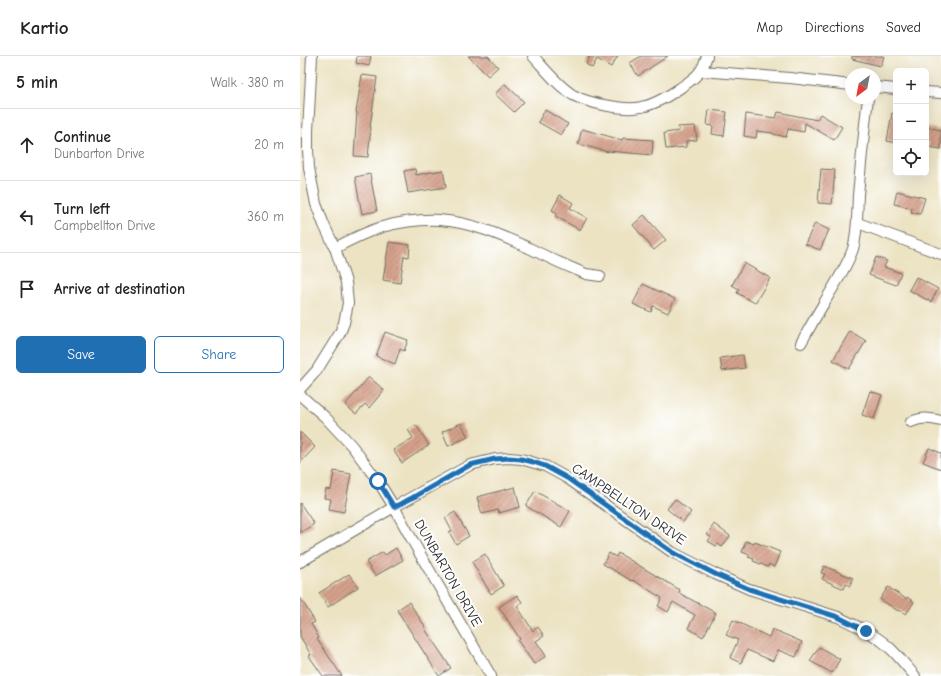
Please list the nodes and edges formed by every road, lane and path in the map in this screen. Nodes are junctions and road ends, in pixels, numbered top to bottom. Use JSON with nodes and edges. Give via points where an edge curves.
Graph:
{"nodes":[{"id":1,"x":312,"y":56,"type":"edge"},
{"id":2,"x":533,"y":56,"type":"edge"},
{"id":3,"x":707,"y":56,"type":"edge"},
{"id":4,"x":701,"y":71,"type":"junction"},
{"id":5,"x":845,"y":84,"type":"edge"},
{"id":6,"x":881,"y":88,"type":"edge"},
{"id":7,"x":893,"y":89,"type":"edge"},
{"id":8,"x":929,"y":92,"type":"edge"},
{"id":9,"x":941,"y":93,"type":"edge"},
{"id":10,"x":305,"y":101,"type":"edge"},
{"id":11,"x":867,"y":104,"type":"edge"},
{"id":12,"x":858,"y":223,"type":"junction"},
{"id":13,"x":335,"y":248,"type":"junction"},
{"id":14,"x":941,"y":254,"type":"edge"},
{"id":15,"x":600,"y":276,"type":"dead end"},
{"id":16,"x":801,"y":343,"type":"dead end"},
{"id":17,"x":300,"y":389,"type":"edge"},
{"id":18,"x":300,"y":395,"type":"edge"},
{"id":19,"x":941,"y":421,"type":"edge"},
{"id":20,"x":911,"y":422,"type":"dead end"},
{"id":21,"x":394,"y":507,"type":"junction"},
{"id":22,"x":300,"y":562,"type":"edge"},
{"id":23,"x":491,"y":676,"type":"edge"},
{"id":24,"x":915,"y":676,"type":"edge"}],
"edges":[{"from":1,"to":10,"type":"street"},
{"from":2,"to":4,"type":"street","via":[[573,95],[607,106],[628,108],[642,107],[673,93]]},
{"from":3,"to":4,"type":"street"},
{"from":4,"to":5,"type":"street"},
{"from":6,"to":7,"type":"street"},
{"from":8,"to":9,"type":"street"},
{"from":10,"to":13,"type":"street","via":[[312,186],[316,204]]},
{"from":11,"to":12,"type":"street"},
{"from":12,"to":14,"type":"street"},
{"from":12,"to":16,"type":"street","via":[[849,260]]},
{"from":13,"to":15,"type":"street","via":[[381,227],[413,221],[440,220],[475,226],[578,271]]},
{"from":13,"to":17,"type":"street","via":[[346,282],[346,313],[340,332],[317,370]]},
{"from":18,"to":21,"type":"street","name":"DUNBARTON DRIVE","via":[[352,446]]},
{"from":19,"to":20,"type":"street","via":[[924,418]]},
{"from":21,"to":22,"type":"street","name":"CAMPBELLTON DRIVE"},
{"from":21,"to":23,"type":"street","name":"DUNBARTON DRIVE"},
{"from":21,"to":24,"type":"street","name":"CAMPBELLTON DRIVE","via":[[470,465],[509,458],[533,462],[567,478],[672,552],[715,574],[749,589],[838,617],[866,631],[892,650]]}]}
